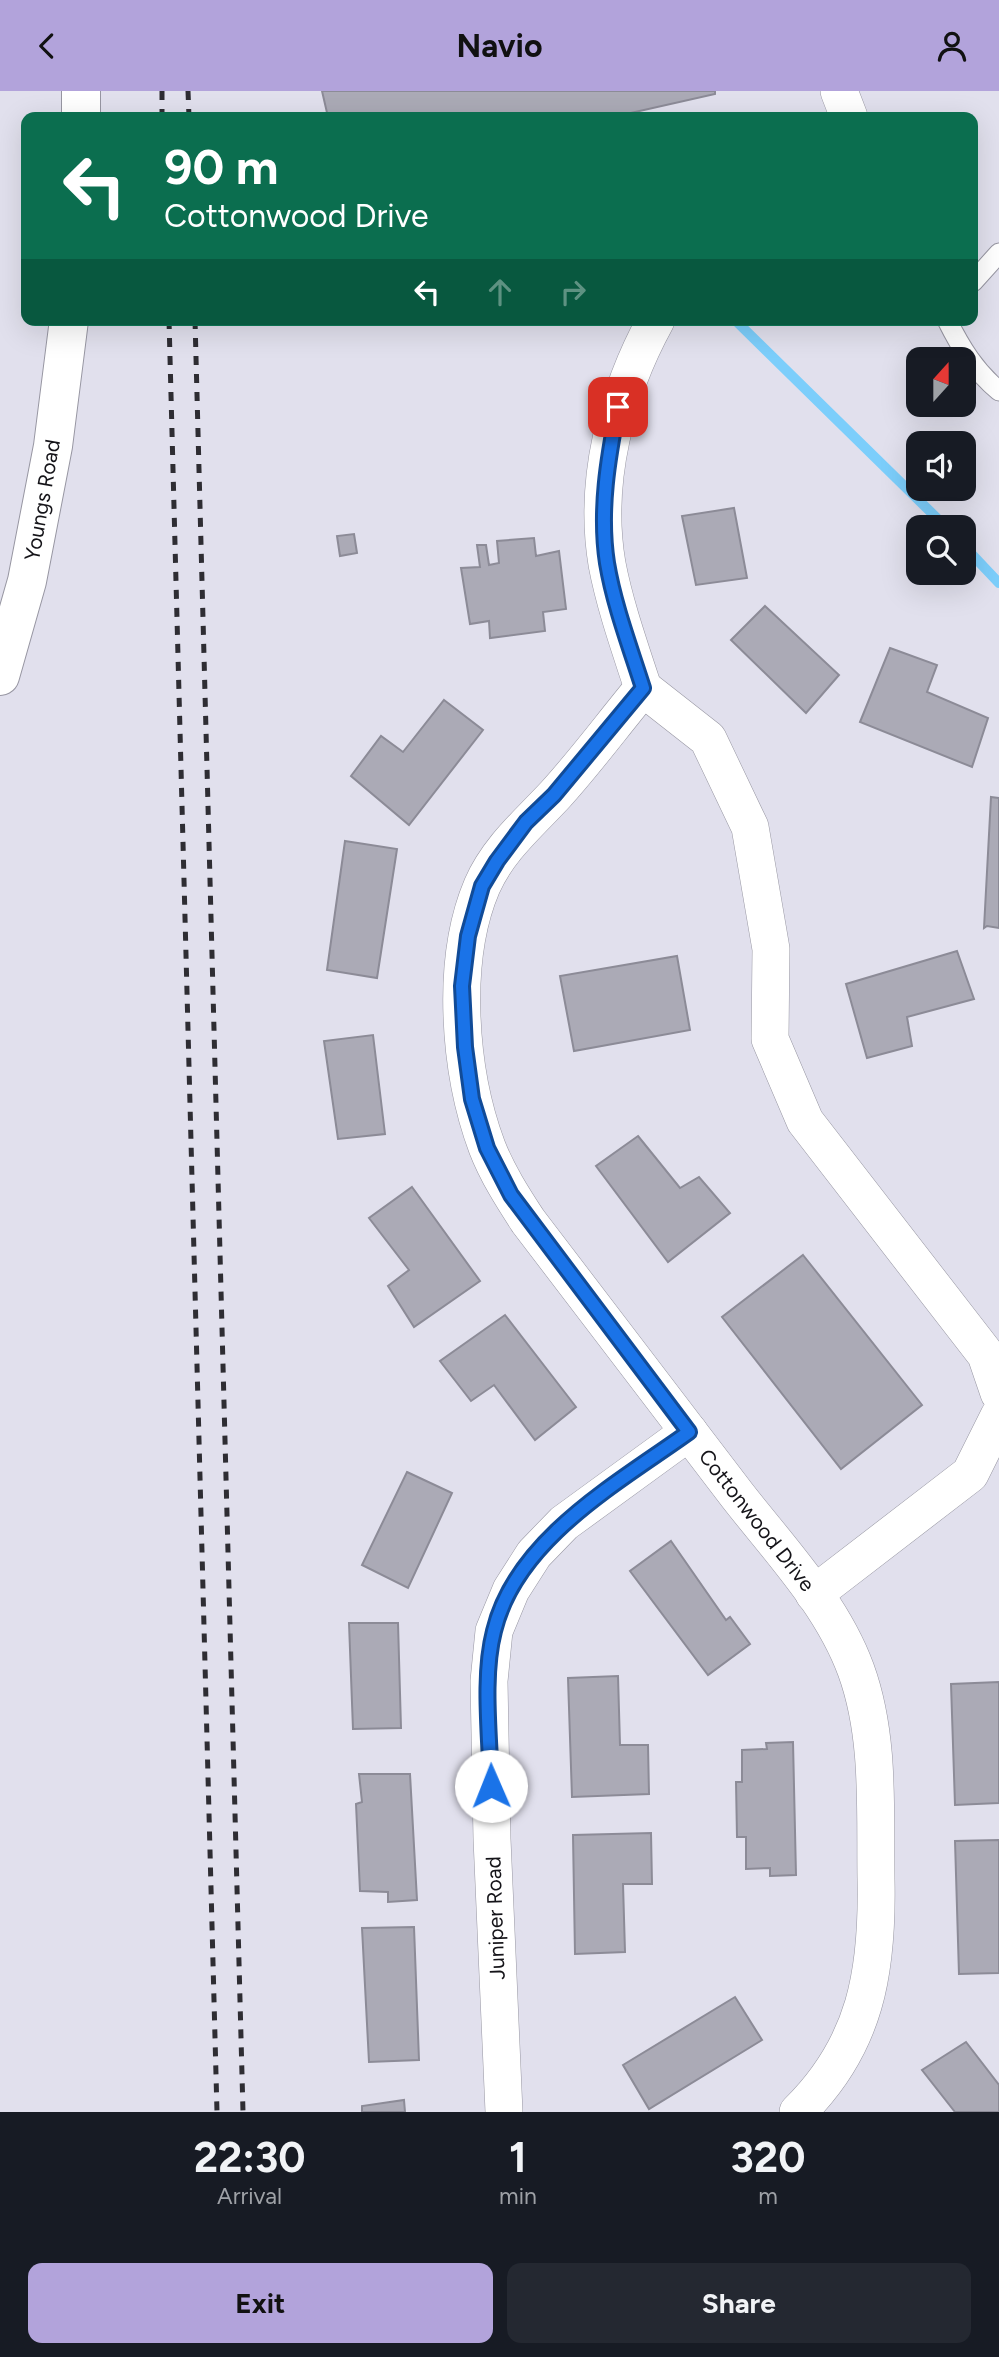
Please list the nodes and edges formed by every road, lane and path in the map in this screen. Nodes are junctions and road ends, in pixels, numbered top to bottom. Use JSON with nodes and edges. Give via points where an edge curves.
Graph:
{"nodes":[{"id":1,"x":80,"y":91,"type":"edge"},
{"id":2,"x":839,"y":91,"type":"edge"},
{"id":3,"x":81,"y":112,"type":"edge"},
{"id":4,"x":847,"y":112,"type":"edge"},
{"id":5,"x":997,"y":264,"type":"edge"},
{"id":6,"x":978,"y":278,"type":"edge"},
{"id":7,"x":68,"y":326,"type":"edge"},
{"id":8,"x":653,"y":326,"type":"edge"},
{"id":9,"x":950,"y":326,"type":"edge"},
{"id":10,"x":999,"y":391,"type":"edge"},
{"id":11,"x":0,"y":676,"type":"edge"},
{"id":12,"x":643,"y":688,"type":"junction"},
{"id":13,"x":999,"y":1393,"type":"edge"},
{"id":14,"x":999,"y":1416,"type":"edge"},
{"id":15,"x":689,"y":1432,"type":"junction"},
{"id":16,"x":814,"y":1594,"type":"junction"},
{"id":17,"x":815,"y":2107,"type":"edge"},
{"id":18,"x":504,"y":2112,"type":"edge"}],
"edges":[{"from":1,"to":3,"type":"street"},
{"from":2,"to":4,"type":"street"},
{"from":5,"to":6,"type":"lane"},
{"from":7,"to":11,"type":"street","name":"Youngs Road","via":[[43,499],[27,581]]},
{"from":8,"to":12,"type":"street","via":[[618,407],[607,463],[604,519],[607,564]]},
{"from":9,"to":10,"type":"lane","via":[[962,351]]},
{"from":12,"to":13,"type":"street","via":[[708,739],[750,827],[771,949],[769,1039],[805,1121],[986,1355]]},
{"from":12,"to":15,"type":"street","name":"Cottonwood Drive","via":[[526,822],[482,886],[468,936],[462,986],[465,1047],[472,1099],[487,1148],[511,1195]]},
{"from":14,"to":16,"type":"street","via":[[970,1474]]},
{"from":15,"to":16,"type":"street","name":"Cottonwood Drive"},
{"from":15,"to":18,"type":"street","name":"Juniper Road","via":[[564,1523],[534,1554],[510,1590],[494,1631],[489,1681],[492,1826]]},
{"from":16,"to":17,"type":"street","name":"Cottonwood Drive","via":[[855,1668],[870,1720],[877,1929],[873,1973],[860,2017]]}]}
